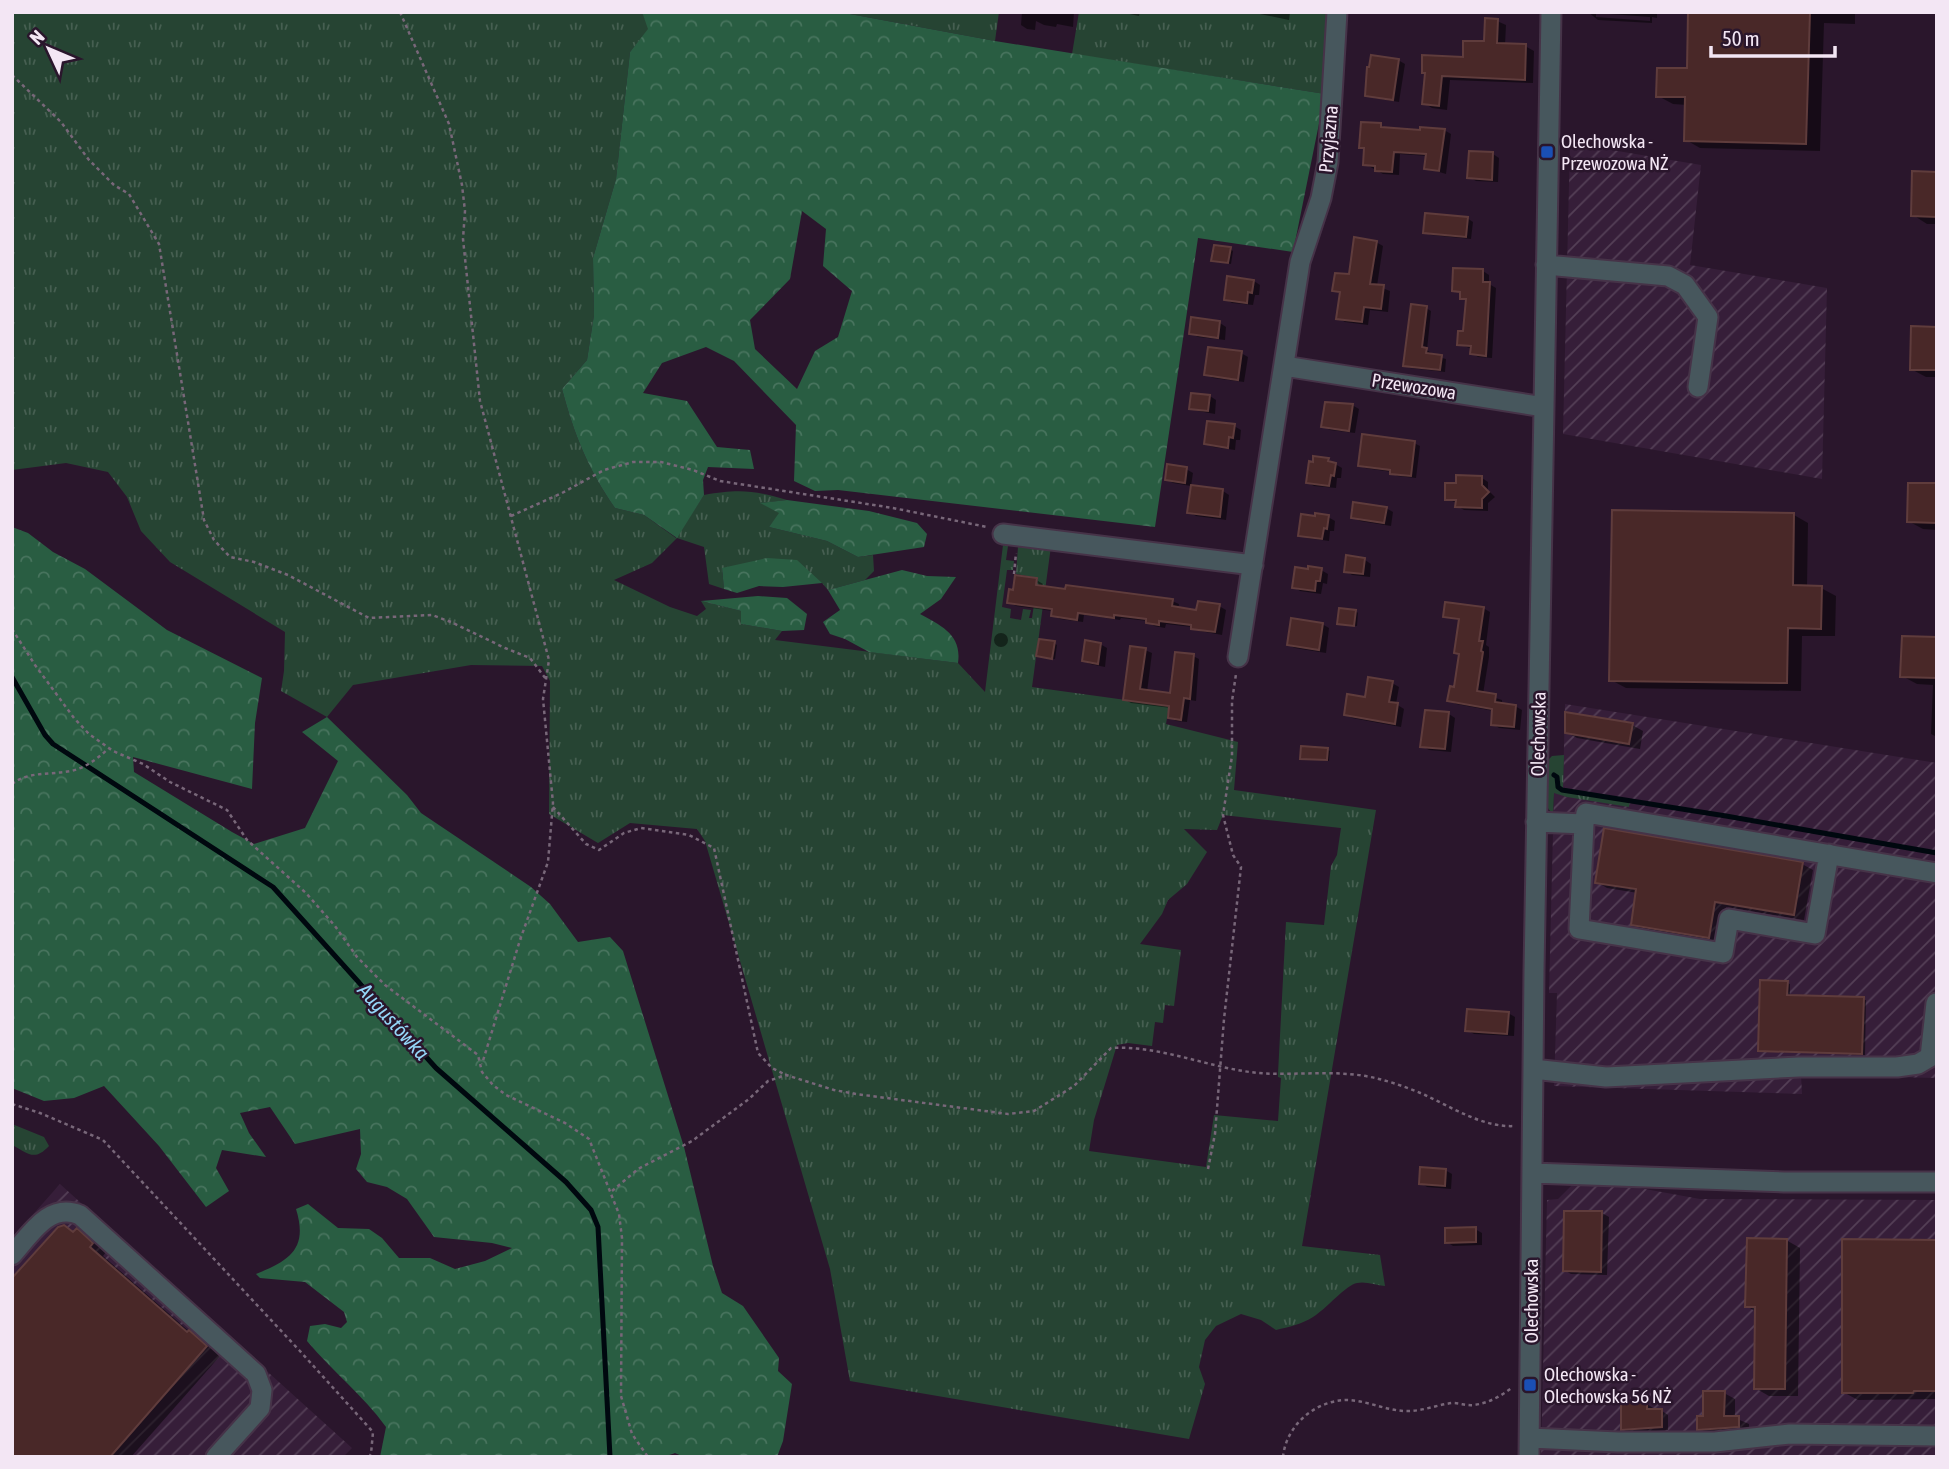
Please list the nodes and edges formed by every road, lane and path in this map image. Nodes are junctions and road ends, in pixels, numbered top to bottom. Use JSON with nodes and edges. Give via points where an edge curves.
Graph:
{"nodes":[{"id":1,"x":400,"y":12,"type":"edge"},
{"id":2,"x":1337,"y":12,"type":"edge"},
{"id":3,"x":1551,"y":12,"type":"edge"},
{"id":4,"x":12,"y":75,"type":"edge"},
{"id":5,"x":1546,"y":265,"type":"junction"},
{"id":6,"x":1284,"y":366,"type":"junction"},
{"id":7,"x":1698,"y":387,"type":"dead end"},
{"id":8,"x":1544,"y":407,"type":"junction"},
{"id":9,"x":511,"y":516,"type":"junction"},
{"id":10,"x":1003,"y":534,"type":"joint"},
{"id":11,"x":1253,"y":565,"type":"junction"},
{"id":12,"x":12,"y":628,"type":"edge"},
{"id":13,"x":1238,"y":657,"type":"joint"},
{"id":14,"x":546,"y":679,"type":"junction"},
{"id":15,"x":109,"y":748,"type":"junction"},
{"id":16,"x":12,"y":784,"type":"edge"},
{"id":17,"x":553,"y":805,"type":"junction"},
{"id":18,"x":1536,"y":822,"type":"junction"},
{"id":19,"x":1584,"y":824,"type":"junction"},
{"id":20,"x":1829,"y":854,"type":"junction"},
{"id":21,"x":1937,"y":873,"type":"edge"},
{"id":22,"x":1936,"y":1003,"type":"edge"},
{"id":23,"x":1220,"y":1065,"type":"junction"},
{"id":24,"x":481,"y":1067,"type":"junction"},
{"id":25,"x":1533,"y":1069,"type":"junction"},
{"id":26,"x":786,"y":1075,"type":"junction"},
{"id":27,"x":12,"y":1104,"type":"edge"},
{"id":28,"x":1532,"y":1123,"type":"junction"},
{"id":29,"x":1209,"y":1169,"type":"dead end"},
{"id":30,"x":1532,"y":1172,"type":"junction"},
{"id":31,"x":1937,"y":1182,"type":"edge"},
{"id":32,"x":610,"y":1192,"type":"junction"},
{"id":33,"x":12,"y":1255,"type":"edge"},
{"id":34,"x":1530,"y":1375,"type":"junction"},
{"id":35,"x":1937,"y":1436,"type":"edge"},
{"id":36,"x":1530,"y":1447,"type":"edge"},
{"id":37,"x":216,"y":1457,"type":"edge"},
{"id":38,"x":369,"y":1457,"type":"edge"},
{"id":39,"x":648,"y":1457,"type":"edge"},
{"id":40,"x":1283,"y":1457,"type":"edge"}],
"edges":[{"from":1,"to":9,"type":"path","via":[[449,124],[465,211],[463,239],[480,401]]},
{"from":2,"to":6,"type":"street","name":"Przyjazna","via":[[1328,162],[1300,262]]},
{"from":3,"to":5,"type":"street","name":"Olechowska"},
{"from":4,"to":14,"type":"path","via":[[61,122],[89,160],[129,194],[159,244],[204,520],[222,549],[230,557],[288,575],[369,618],[432,615],[451,622],[530,658]]},
{"from":5,"to":7,"type":"street","via":[[1668,276],[1685,285],[1708,317]]},
{"from":5,"to":8,"type":"street","name":"Olechowska"},
{"from":6,"to":8,"type":"street","name":"Przewozowa"},
{"from":6,"to":11,"type":"street"},
{"from":8,"to":18,"type":"street","name":"Olechowska"},
{"from":9,"to":10,"type":"path","via":[[604,470],[633,462],[661,462],[720,481],[982,524]]},
{"from":9,"to":14,"type":"path","via":[[549,660]]},
{"from":10,"to":11,"type":"street"},
{"from":11,"to":13,"type":"street"},
{"from":12,"to":15,"type":"path","via":[[74,718]]},
{"from":13,"to":23,"type":"path","via":[[1223,815],[1233,855],[1241,867]]},
{"from":14,"to":17,"type":"path"},
{"from":15,"to":16,"type":"path","via":[[73,771],[33,774]]},
{"from":15,"to":24,"type":"path","via":[[227,810],[247,840],[306,893],[357,957],[385,985],[478,1055]]},
{"from":17,"to":24,"type":"path","via":[[548,862]]},
{"from":17,"to":26,"type":"path","via":[[586,844],[599,850],[641,828],[689,835],[713,848],[758,1053]]},
{"from":18,"to":19,"type":"street"},
{"from":18,"to":25,"type":"street","name":"Olechowska"},
{"from":19,"to":20,"type":"street","via":[[1586,813]]},
{"from":19,"to":20,"type":"street","via":[[1579,929],[1723,953],[1730,919],[1815,934]]},
{"from":20,"to":21,"type":"street"},
{"from":22,"to":25,"type":"street","via":[[1930,1057],[1918,1064],[1606,1077]]},
{"from":23,"to":26,"type":"path","via":[[1133,1047],[1111,1048],[1055,1099],[1034,1111],[1008,1114],[856,1094]]},
{"from":23,"to":28,"type":"path","via":[[1255,1073],[1373,1078],[1495,1125]]},
{"from":23,"to":29,"type":"path"},
{"from":24,"to":32,"type":"path","via":[[506,1095],[589,1139]]},
{"from":25,"to":28,"type":"street","name":"Olechowska"},
{"from":26,"to":32,"type":"path","via":[[768,1082],[692,1141],[638,1169]]},
{"from":27,"to":38,"type":"path","via":[[103,1140],[373,1432]]},
{"from":28,"to":30,"type":"street","name":"Olechowska"},
{"from":30,"to":31,"type":"street","via":[[1784,1182]]},
{"from":30,"to":34,"type":"street","name":"Olechowska"},
{"from":32,"to":39,"type":"path","via":[[622,1238],[621,1396],[632,1434]]},
{"from":33,"to":37,"type":"street","via":[[46,1217],[65,1211],[80,1215],[256,1374],[262,1390],[260,1408]]},
{"from":34,"to":36,"type":"street","name":"Olechowska"},
{"from":34,"to":40,"type":"path","via":[[1497,1399],[1473,1405],[1453,1403],[1404,1411],[1345,1400],[1318,1407],[1305,1415],[1285,1441]]},
{"from":35,"to":36,"type":"street","via":[[1790,1434],[1715,1443]]}]}
